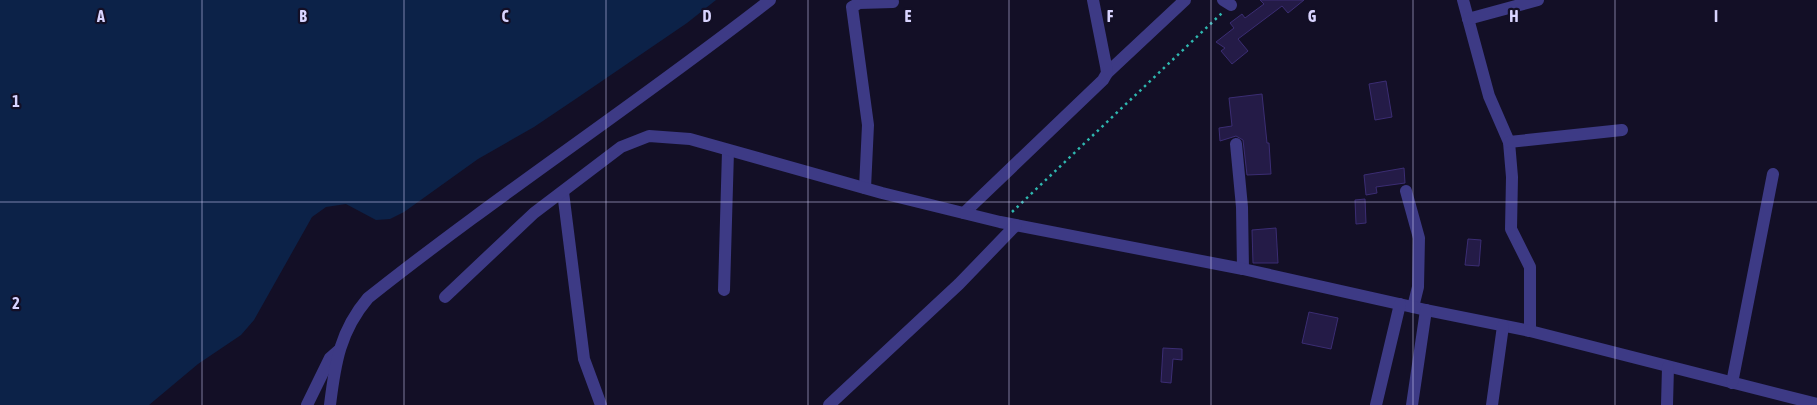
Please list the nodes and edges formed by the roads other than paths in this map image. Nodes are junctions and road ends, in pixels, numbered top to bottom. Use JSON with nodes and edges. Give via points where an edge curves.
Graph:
{"nodes":[{"id":1,"x":770,"y":0,"type":"edge"},
{"id":2,"x":1093,"y":0,"type":"edge"},
{"id":3,"x":1185,"y":0,"type":"edge"},
{"id":4,"x":1462,"y":0,"type":"edge"},
{"id":5,"x":1538,"y":0,"type":"edge"},
{"id":6,"x":893,"y":2,"type":"dead end"},
{"id":7,"x":1468,"y":19,"type":"junction"},
{"id":8,"x":1106,"y":73,"type":"junction"},
{"id":9,"x":1622,"y":130,"type":"dead end"},
{"id":10,"x":1509,"y":142,"type":"junction"},
{"id":11,"x":1236,"y":144,"type":"dead end"},
{"id":12,"x":728,"y":150,"type":"junction"},
{"id":13,"x":1773,"y":174,"type":"dead end"},
{"id":14,"x":865,"y":188,"type":"junction"},
{"id":15,"x":1406,"y":191,"type":"dead end"},
{"id":16,"x":563,"y":192,"type":"junction"},
{"id":17,"x":964,"y":213,"type":"junction"},
{"id":18,"x":1016,"y":226,"type":"junction"},
{"id":19,"x":1243,"y":269,"type":"junction"},
{"id":20,"x":724,"y":290,"type":"dead end"},
{"id":21,"x":445,"y":297,"type":"dead end"},
{"id":22,"x":1400,"y":304,"type":"junction"},
{"id":23,"x":1414,"y":307,"type":"junction"},
{"id":24,"x":1426,"y":310,"type":"junction"},
{"id":25,"x":1503,"y":326,"type":"junction"},
{"id":26,"x":1530,"y":331,"type":"junction"},
{"id":27,"x":339,"y":350,"type":"junction"},
{"id":28,"x":1668,"y":367,"type":"junction"},
{"id":29,"x":1732,"y":382,"type":"junction"},
{"id":30,"x":1817,"y":404,"type":"edge"},
{"id":31,"x":307,"y":405,"type":"edge"},
{"id":32,"x":330,"y":405,"type":"edge"},
{"id":33,"x":600,"y":405,"type":"edge"},
{"id":34,"x":829,"y":405,"type":"edge"},
{"id":35,"x":1376,"y":405,"type":"edge"},
{"id":36,"x":1412,"y":405,"type":"edge"},
{"id":37,"x":1492,"y":405,"type":"edge"},
{"id":38,"x":1667,"y":405,"type":"edge"}],
"edges":[{"from":1,"to":27,"type":"street","via":[[368,298],[353,315]]},
{"from":2,"to":8,"type":"street"},
{"from":3,"to":8,"type":"street"},
{"from":4,"to":7,"type":"street"},
{"from":5,"to":7,"type":"street"},
{"from":6,"to":14,"type":"street","via":[[859,3],[852,7],[868,125]]},
{"from":7,"to":10,"type":"street","via":[[1490,96]]},
{"from":8,"to":17,"type":"street","via":[[1076,108]]},
{"from":9,"to":10,"type":"street"},
{"from":10,"to":26,"type":"street","via":[[1511,230],[1530,267]]},
{"from":11,"to":19,"type":"street"},
{"from":12,"to":14,"type":"street"},
{"from":12,"to":16,"type":"street","via":[[690,139],[649,136],[622,146]]},
{"from":12,"to":20,"type":"street"},
{"from":13,"to":29,"type":"street"},
{"from":14,"to":17,"type":"street"},
{"from":15,"to":23,"type":"street","via":[[1419,238],[1418,287]]},
{"from":16,"to":21,"type":"street","via":[[534,213]]},
{"from":16,"to":33,"type":"street","via":[[584,359]]},
{"from":17,"to":18,"type":"street"},
{"from":18,"to":19,"type":"street"},
{"from":18,"to":34,"type":"street"},
{"from":19,"to":22,"type":"street"},
{"from":22,"to":23,"type":"street"},
{"from":22,"to":35,"type":"street"},
{"from":23,"to":24,"type":"street"},
{"from":24,"to":25,"type":"street"},
{"from":24,"to":36,"type":"street"},
{"from":25,"to":26,"type":"street"},
{"from":25,"to":37,"type":"street"},
{"from":26,"to":28,"type":"street"},
{"from":27,"to":31,"type":"street","via":[[330,358]]},
{"from":27,"to":32,"type":"street"},
{"from":28,"to":29,"type":"street"},
{"from":28,"to":38,"type":"street"},
{"from":29,"to":30,"type":"street"}]}
